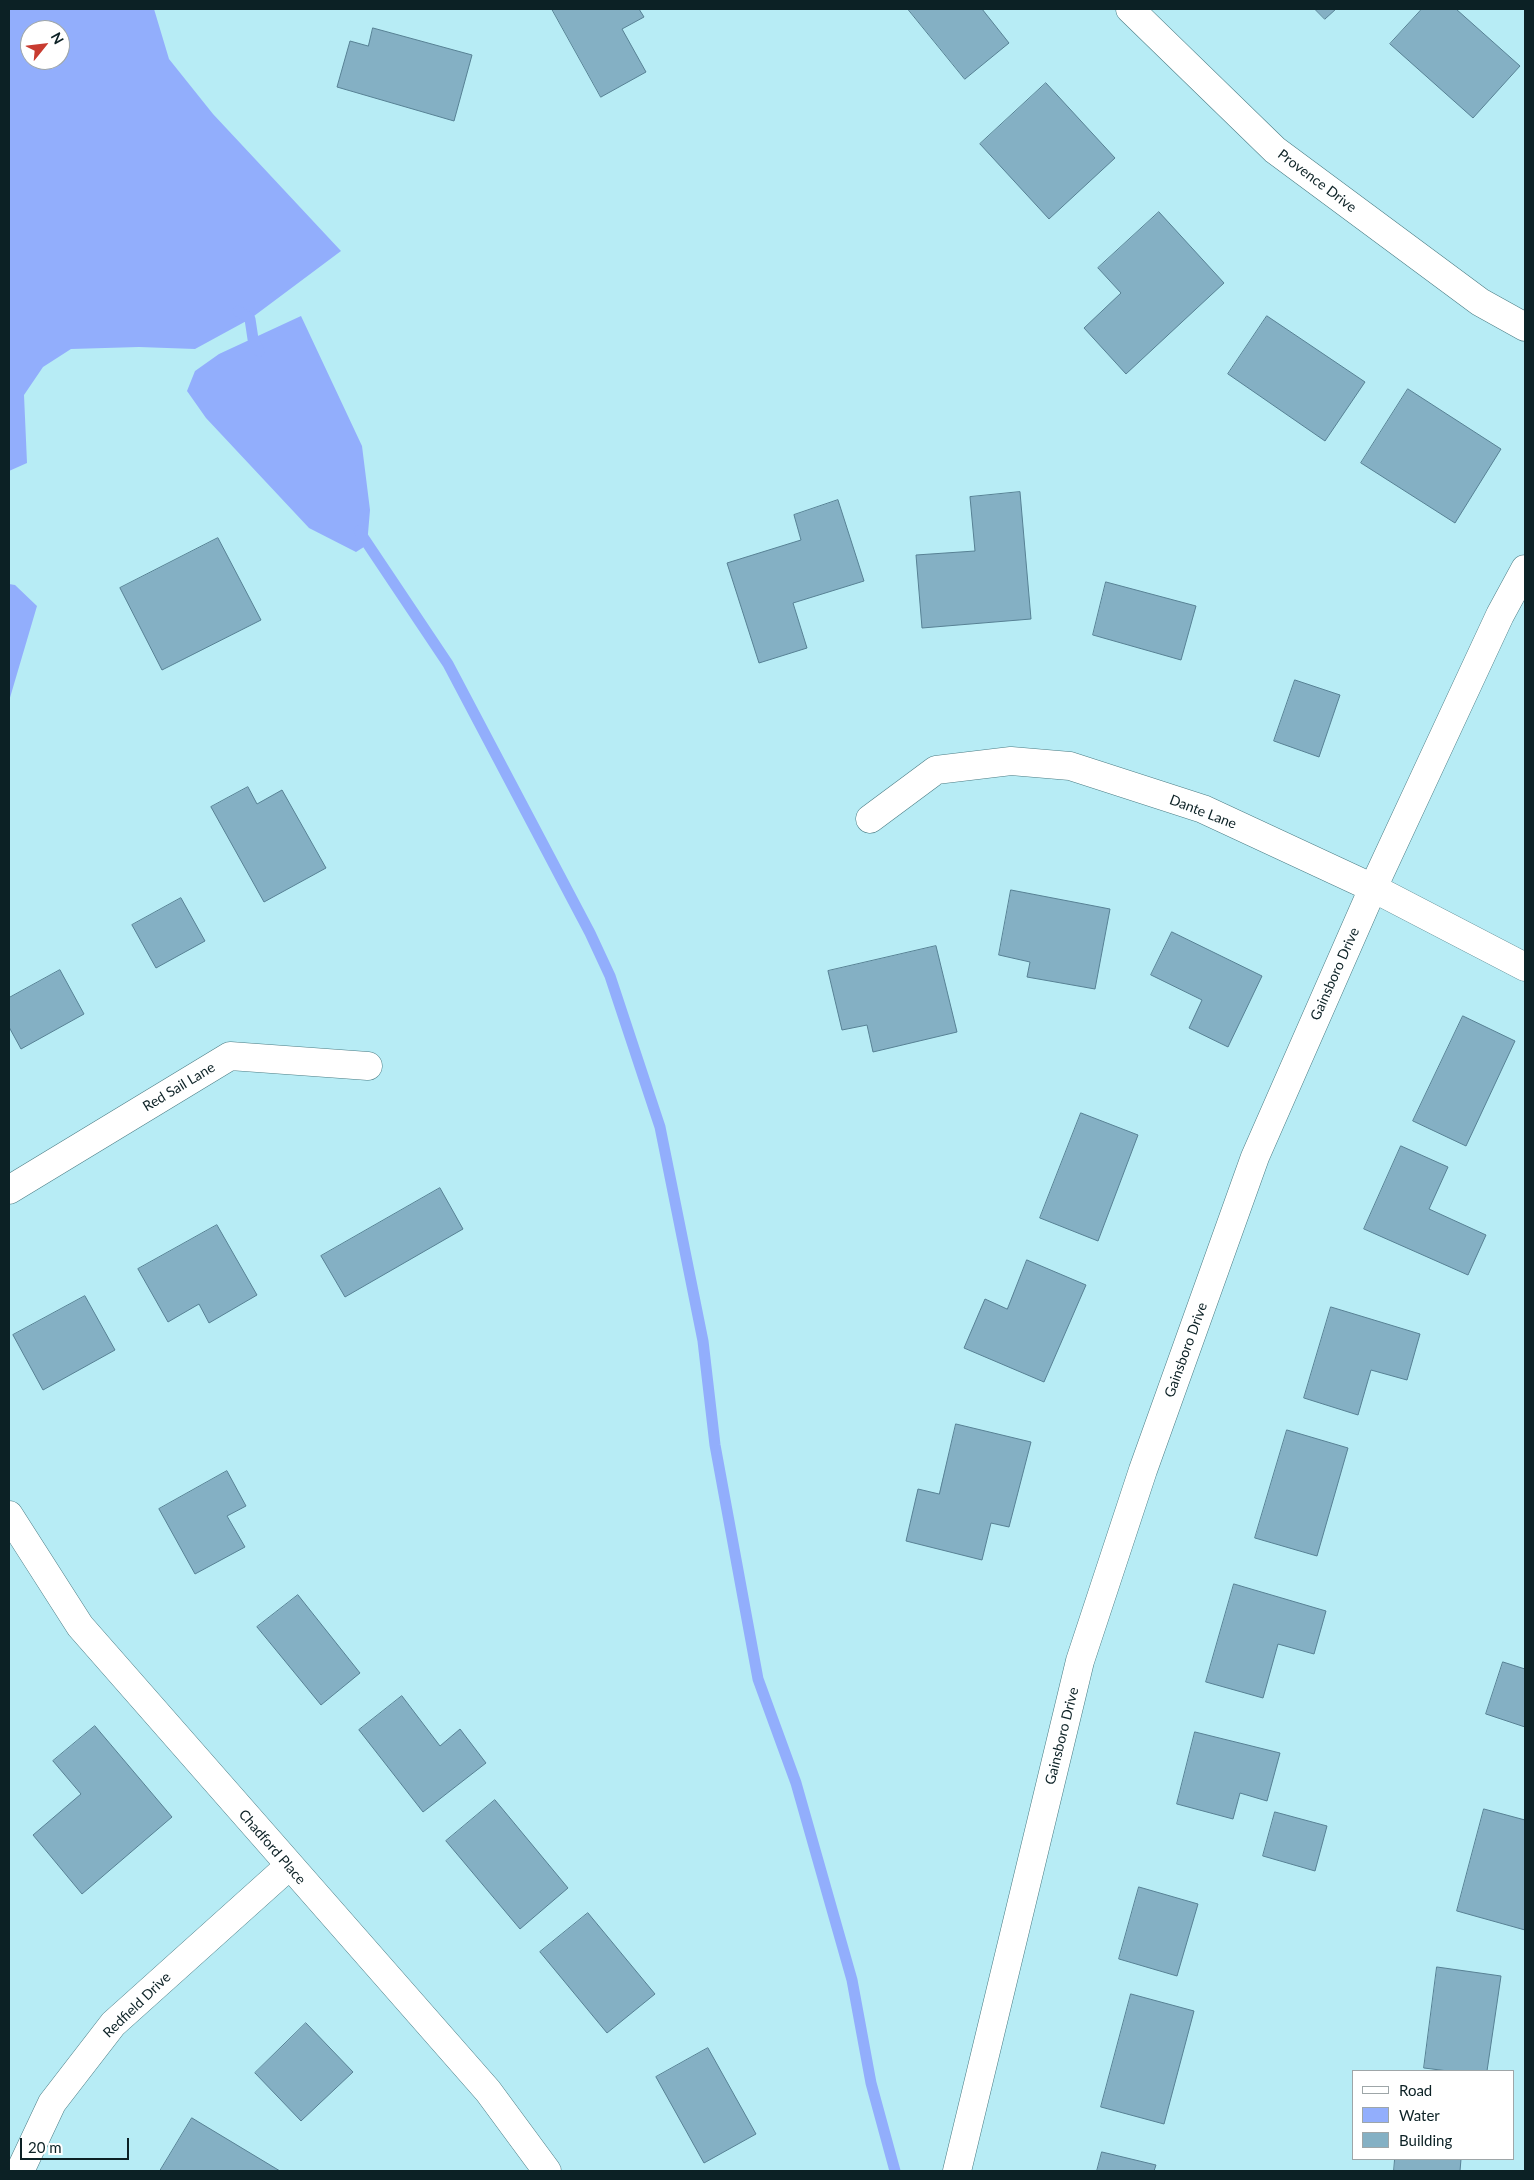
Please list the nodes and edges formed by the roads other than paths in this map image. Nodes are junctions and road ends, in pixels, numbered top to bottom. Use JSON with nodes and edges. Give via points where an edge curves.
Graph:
{"nodes":[{"id":1,"x":1130,"y":9,"type":"edge"},
{"id":2,"x":1525,"y":328,"type":"edge"},
{"id":3,"x":1525,"y":569,"type":"edge"},
{"id":4,"x":870,"y":819,"type":"dead end"},
{"id":5,"x":1373,"y":888,"type":"junction"},
{"id":6,"x":1525,"y":967,"type":"edge"},
{"id":7,"x":368,"y":1066,"type":"dead end"},
{"id":8,"x":9,"y":1190,"type":"edge"},
{"id":9,"x":9,"y":1515,"type":"edge"},
{"id":10,"x":289,"y":1866,"type":"junction"},
{"id":11,"x":20,"y":2171,"type":"edge"},
{"id":12,"x":547,"y":2171,"type":"edge"},
{"id":13,"x":957,"y":2171,"type":"edge"}],
"edges":[{"from":1,"to":2,"type":"street","name":"Provence Drive","via":[[1275,150],[1480,302]]},
{"from":3,"to":5,"type":"street","name":"Gainsboro Drive","via":[[1500,615]]},
{"from":4,"to":5,"type":"street","name":"Dante Lane","via":[[936,770],[1011,761],[1070,766],[1203,809]]},
{"from":5,"to":6,"type":"street","name":"Dante Lane"},
{"from":5,"to":13,"type":"street","name":"Gainsboro Drive","via":[[1256,1157],[1143,1470],[1080,1661]]},
{"from":7,"to":8,"type":"street","name":"Red Sail Lane","via":[[230,1056]]},
{"from":9,"to":10,"type":"street","name":"Chadford Place","via":[[80,1626]]},
{"from":10,"to":11,"type":"street","name":"Redfield Drive","via":[[113,2024],[52,2104]]},
{"from":10,"to":12,"type":"street","name":"Chadford Place","via":[[488,2091]]}]}
